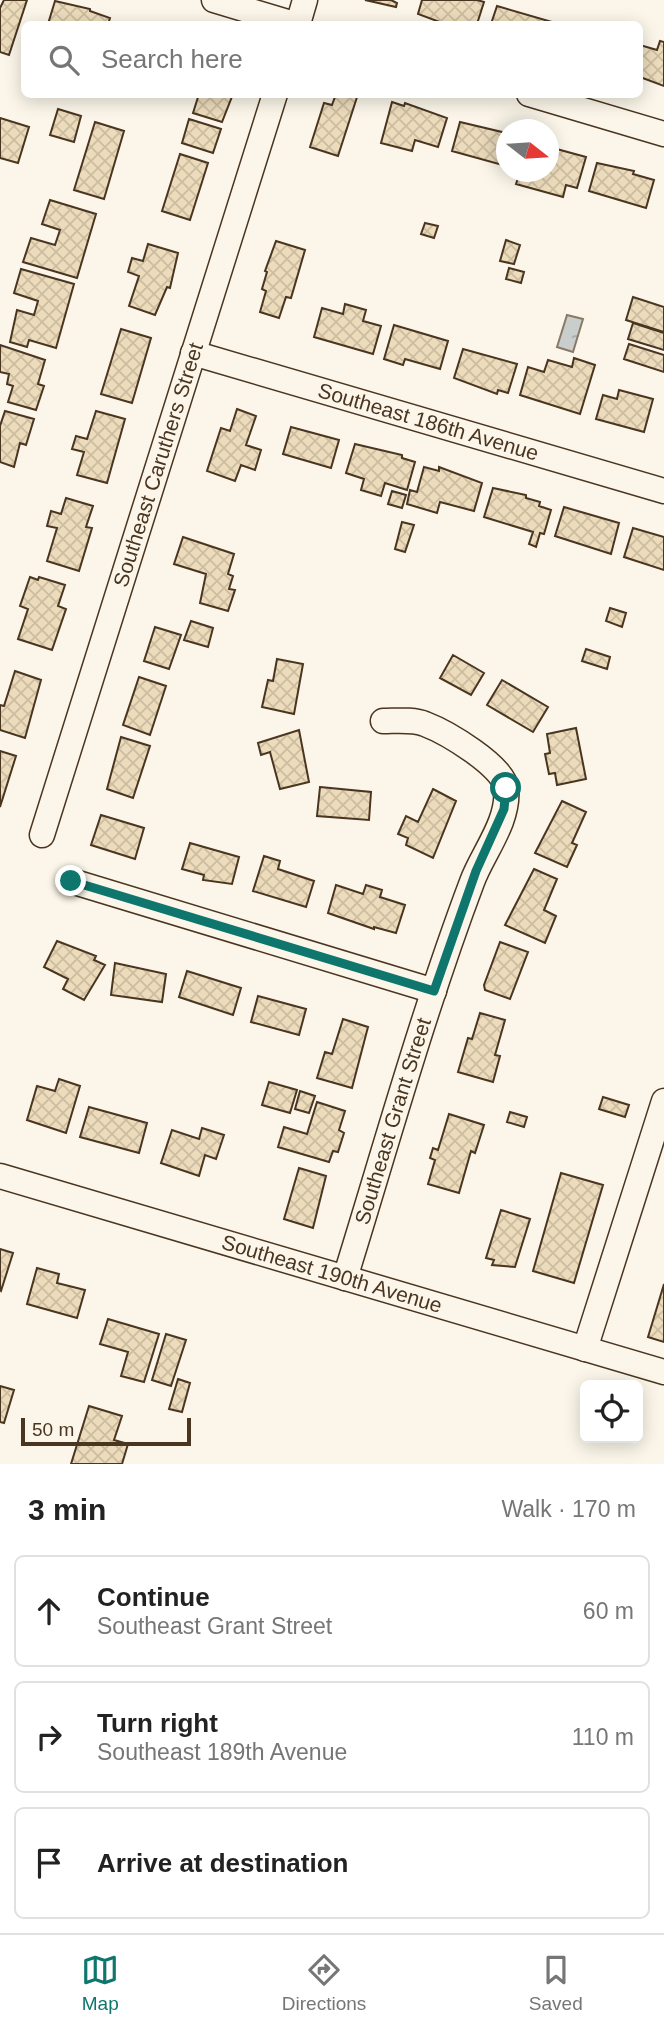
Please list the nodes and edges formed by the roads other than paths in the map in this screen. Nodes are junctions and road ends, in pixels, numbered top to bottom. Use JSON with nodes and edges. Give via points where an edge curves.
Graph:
{"nodes":[{"id":1,"x":214,"y":0,"type":"edge"},
{"id":2,"x":305,"y":0,"type":"edge"},
{"id":3,"x":286,"y":21,"type":"edge"},
{"id":4,"x":297,"y":21,"type":"edge"},
{"id":5,"x":274,"y":98,"type":"edge"},
{"id":6,"x":542,"y":98,"type":"edge"},
{"id":7,"x":664,"y":134,"type":"edge"},
{"id":8,"x":193,"y":353,"type":"junction"},
{"id":9,"x":664,"y":491,"type":"edge"},
{"id":10,"x":383,"y":721,"type":"dead end"},
{"id":11,"x":42,"y":835,"type":"dead end"},
{"id":12,"x":71,"y":881,"type":"dead end"},
{"id":13,"x":434,"y":991,"type":"junction"},
{"id":14,"x":664,"y":1101,"type":"edge"},
{"id":15,"x":0,"y":1176,"type":"edge"},
{"id":16,"x":345,"y":1278,"type":"junction"},
{"id":17,"x":585,"y":1349,"type":"junction"},
{"id":18,"x":664,"y":1372,"type":"edge"}],
"edges":[{"from":1,"to":3,"type":"street"},
{"from":2,"to":4,"type":"street"},
{"from":5,"to":8,"type":"street","name":"Southeast Caruthers Street"},
{"from":6,"to":7,"type":"street"},
{"from":8,"to":9,"type":"street","name":"Southeast 186th Avenue"},
{"from":8,"to":11,"type":"street","name":"Southeast Caruthers Street"},
{"from":10,"to":13,"type":"street","name":"Southeast Grant Street","via":[[424,723],[488,761],[506,788],[504,809],[476,871]]},
{"from":12,"to":13,"type":"street"},
{"from":13,"to":16,"type":"street","name":"Southeast Grant Street"},
{"from":14,"to":17,"type":"street"},
{"from":15,"to":16,"type":"street","name":"Southeast 190th Avenue"},
{"from":16,"to":17,"type":"street","name":"Southeast 190th Avenue"},
{"from":17,"to":18,"type":"street","name":"Southeast 190th Avenue"}]}
